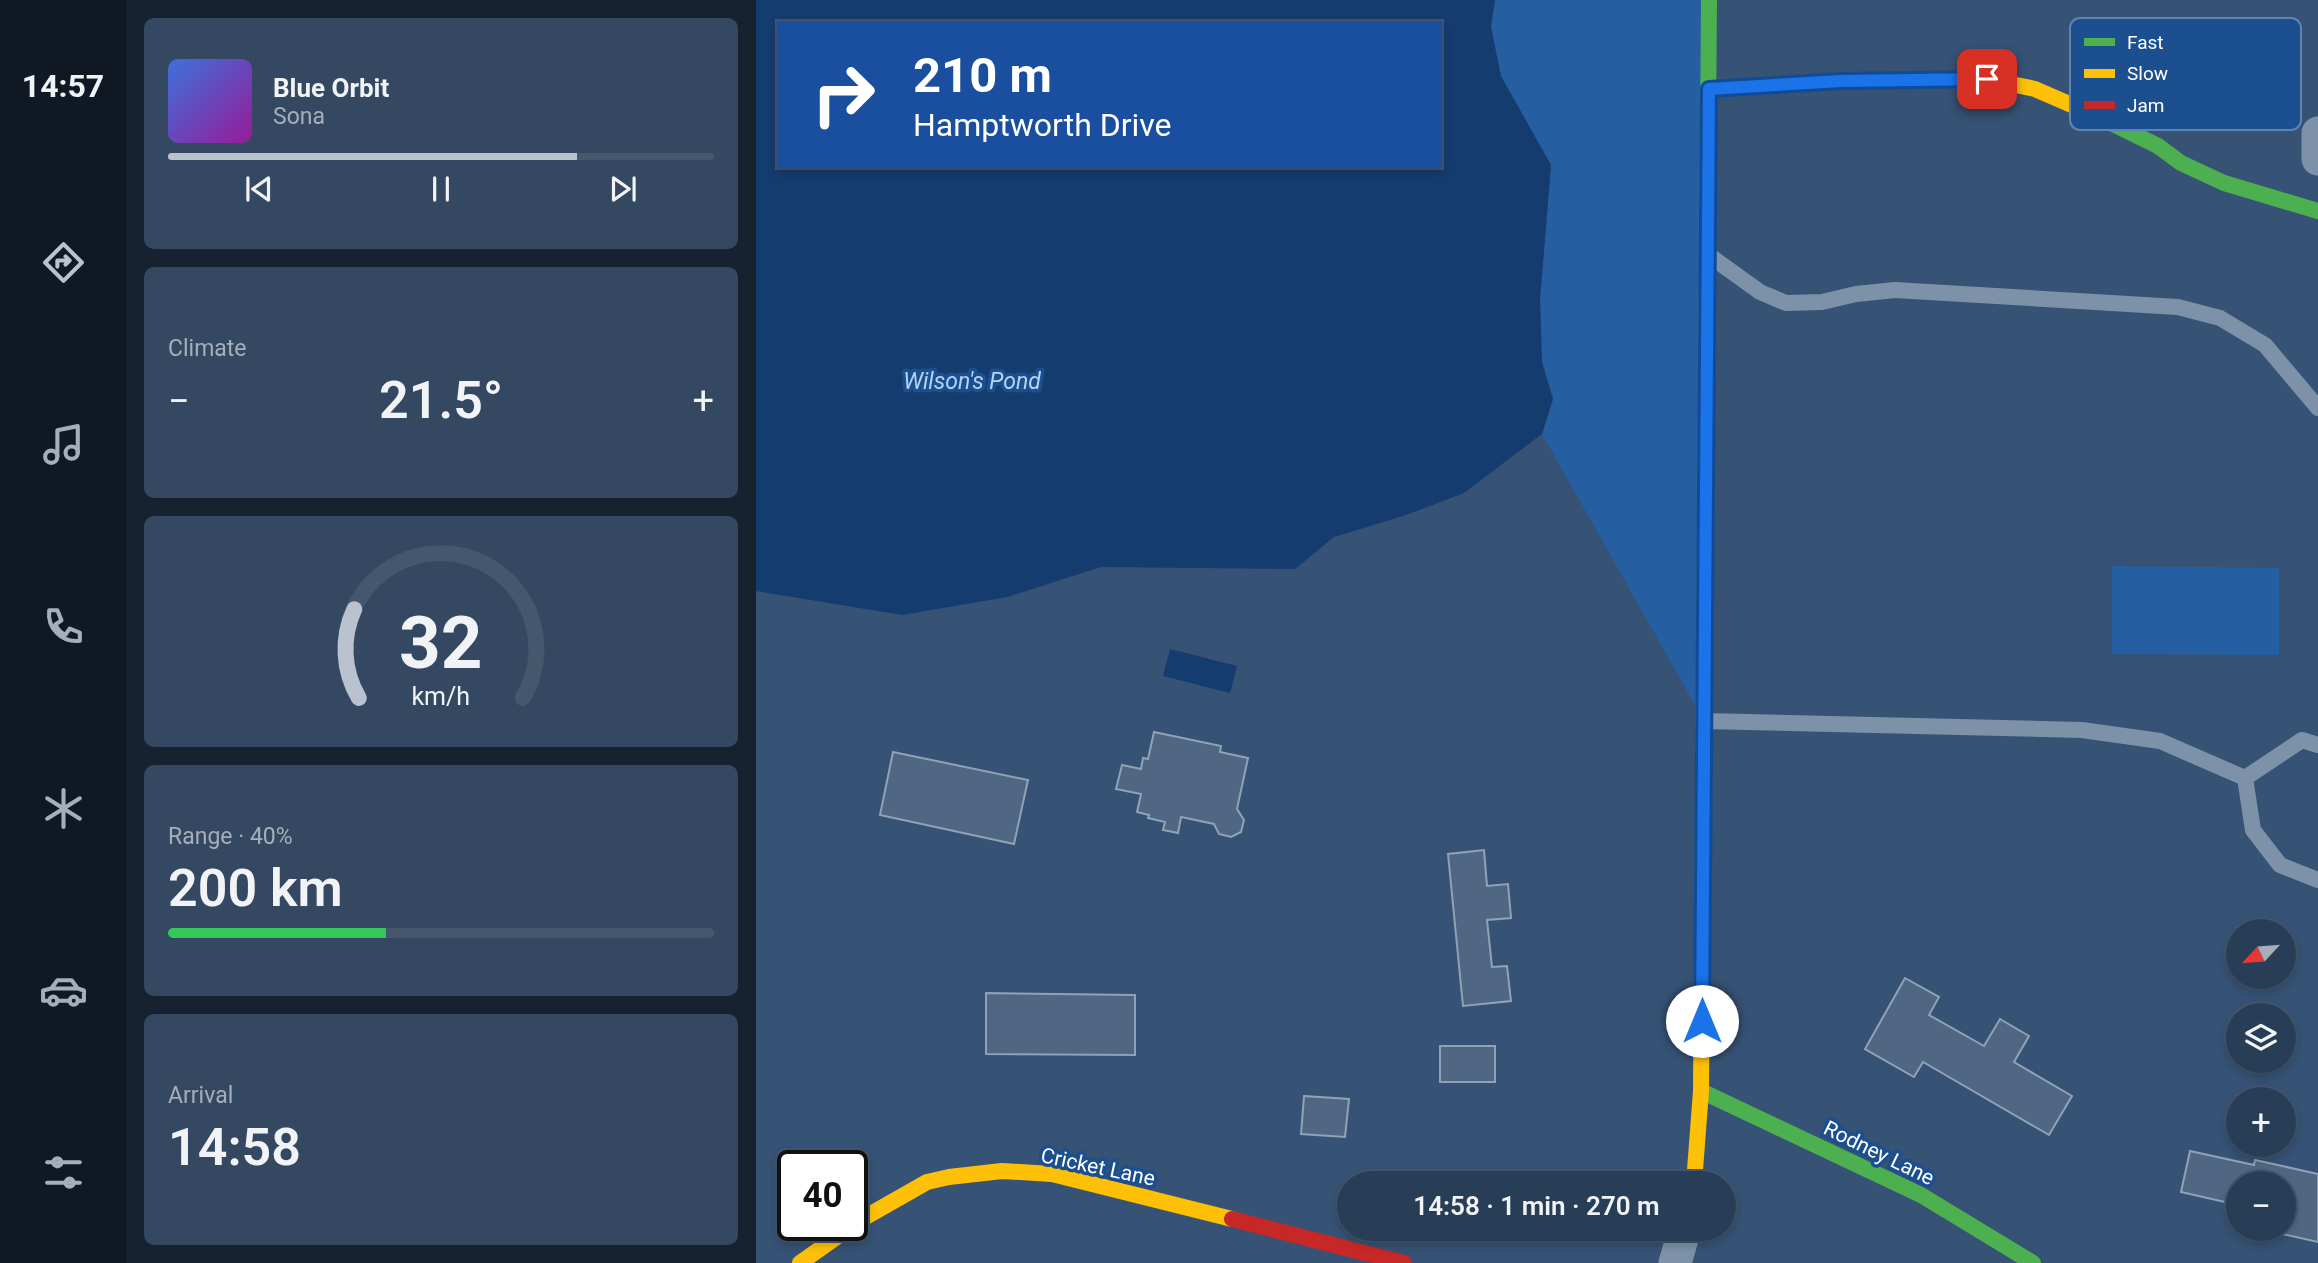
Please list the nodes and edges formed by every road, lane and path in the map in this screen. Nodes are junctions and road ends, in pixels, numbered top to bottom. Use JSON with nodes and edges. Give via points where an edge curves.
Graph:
{"nodes":[{"id":1,"x":1709,"y":0,"type":"edge"},
{"id":2,"x":1709,"y":89,"type":"junction"},
{"id":3,"x":2070,"y":104,"type":"edge"},
{"id":4,"x":2125,"y":130,"type":"edge"},
{"id":5,"x":2318,"y":133,"type":"edge"},
{"id":6,"x":2318,"y":159,"type":"edge"},
{"id":7,"x":2318,"y":211,"type":"edge"},
{"id":8,"x":1708,"y":255,"type":"junction"},
{"id":9,"x":2318,"y":408,"type":"edge"},
{"id":10,"x":1704,"y":721,"type":"junction"},
{"id":11,"x":2318,"y":745,"type":"edge"},
{"id":12,"x":2245,"y":778,"type":"junction"},
{"id":13,"x":2318,"y":880,"type":"edge"},
{"id":14,"x":1701,"y":1091,"type":"junction"},
{"id":15,"x":1696,"y":1171,"type":"edge"},
{"id":16,"x":1681,"y":1241,"type":"edge"},
{"id":17,"x":800,"y":1263,"type":"edge"},
{"id":18,"x":1404,"y":1263,"type":"edge"},
{"id":19,"x":1675,"y":1263,"type":"edge"},
{"id":20,"x":2033,"y":1263,"type":"edge"}],
"edges":[{"from":1,"to":2,"type":"street"},
{"from":2,"to":3,"type":"street","via":[[1987,79],[2035,89]]},
{"from":2,"to":8,"type":"street"},
{"from":4,"to":7,"type":"street","via":[[2224,183]]},
{"from":5,"to":6,"type":"street"},
{"from":8,"to":9,"type":"lane","via":[[1760,292],[1786,303],[1895,290],[2178,307],[2220,318],[2265,345]]},
{"from":8,"to":10,"type":"street"},
{"from":10,"to":12,"type":"lane","via":[[2082,730],[2160,741]]},
{"from":10,"to":14,"type":"street"},
{"from":11,"to":12,"type":"lane","via":[[2302,740]]},
{"from":12,"to":13,"type":"lane","via":[[2253,830],[2280,865]]},
{"from":14,"to":15,"type":"street"},
{"from":14,"to":20,"type":"street","name":"Rodney Lane","via":[[1921,1195]]},
{"from":16,"to":19,"type":"street"},
{"from":17,"to":18,"type":"street","name":"Cricket Lane","via":[[862,1219],[927,1182],[1002,1171],[1052,1174]]}]}
